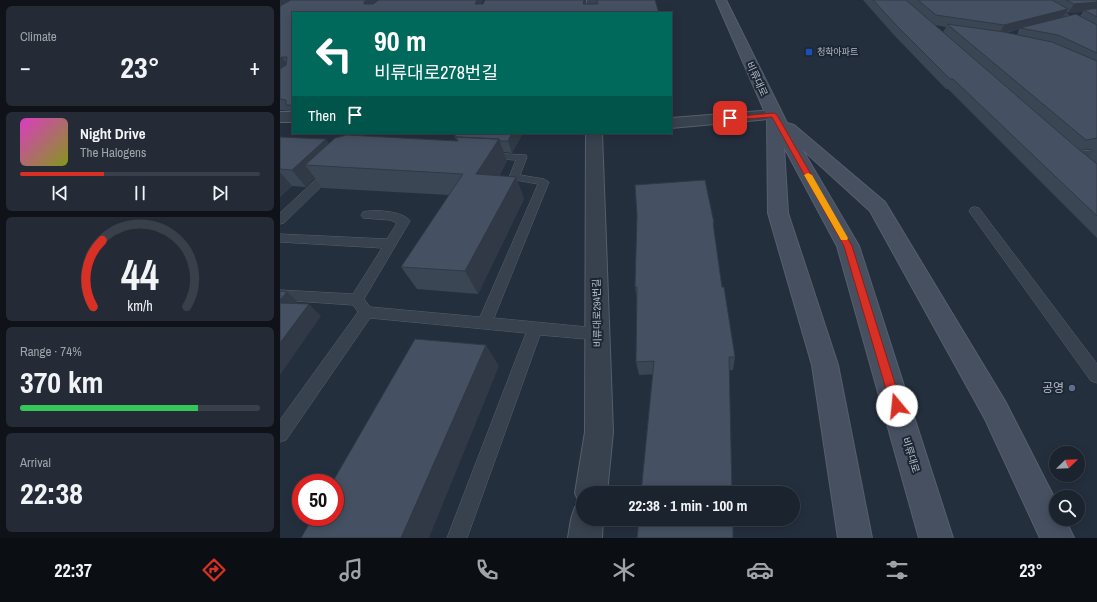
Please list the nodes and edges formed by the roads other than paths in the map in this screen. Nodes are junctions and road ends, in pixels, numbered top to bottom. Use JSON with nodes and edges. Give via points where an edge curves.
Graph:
{"nodes":[{"id":1,"x":592,"y":0,"type":"edge"},
{"id":2,"x":721,"y":0,"type":"edge"},
{"id":3,"x":1039,"y":0,"type":"edge"},
{"id":4,"x":592,"y":12,"type":"edge"},
{"id":5,"x":1083,"y":15,"type":"edge"},
{"id":6,"x":1070,"y":18,"type":"junction"},
{"id":7,"x":1058,"y":23,"type":"edge"},
{"id":8,"x":1097,"y":35,"type":"edge"},
{"id":9,"x":774,"y":115,"type":"junction"},
{"id":10,"x":280,"y":117,"type":"edge"},
{"id":11,"x":292,"y":117,"type":"edge"},
{"id":12,"x":672,"y":123,"type":"edge"},
{"id":13,"x":594,"y":134,"type":"edge"},
{"id":14,"x":1097,"y":153,"type":"edge"},
{"id":15,"x":475,"y":155,"type":"edge"},
{"id":16,"x":340,"y":163,"type":"edge"},
{"id":17,"x":1085,"y":165,"type":"edge"},
{"id":18,"x":975,"y":211,"type":"dead end"},
{"id":19,"x":367,"y":215,"type":"dead end"},
{"id":20,"x":280,"y":220,"type":"edge"},
{"id":21,"x":280,"y":238,"type":"edge"},
{"id":22,"x":390,"y":244,"type":"junction"},
{"id":23,"x":280,"y":294,"type":"edge"},
{"id":24,"x":362,"y":306,"type":"junction"},
{"id":25,"x":485,"y":323,"type":"junction"},
{"id":26,"x":535,"y":328,"type":"junction"},
{"id":27,"x":597,"y":334,"type":"junction"},
{"id":28,"x":1097,"y":376,"type":"edge"},
{"id":29,"x":280,"y":434,"type":"edge"},
{"id":30,"x":592,"y":486,"type":"edge"},
{"id":31,"x":586,"y":526,"type":"edge"},
{"id":32,"x":457,"y":538,"type":"edge"},
{"id":33,"x":585,"y":538,"type":"edge"},
{"id":34,"x":855,"y":538,"type":"edge"},
{"id":35,"x":936,"y":538,"type":"edge"},
{"id":36,"x":1057,"y":538,"type":"edge"}],
"edges":[{"from":1,"to":4,"type":"street"},
{"from":2,"to":9,"type":"main road","name":"비류대로"},
{"from":3,"to":6,"type":"lane"},
{"from":5,"to":6,"type":"lane"},
{"from":6,"to":7,"type":"lane"},
{"from":6,"to":8,"type":"lane"},
{"from":9,"to":12,"type":"street"},
{"from":9,"to":34,"type":"main road","via":[[778,213],[825,365]]},
{"from":9,"to":35,"type":"main road","name":"비류대로","via":[[848,246]]},
{"from":9,"to":36,"type":"main road","via":[[878,207],[995,410]]},
{"from":10,"to":11,"type":"street"},
{"from":13,"to":27,"type":"street","name":"비류대로294번길"},
{"from":14,"to":17,"type":"lane","via":[[1070,152]]},
{"from":15,"to":25,"type":"lane","via":[[522,157],[514,177],[544,182]]},
{"from":16,"to":20,"type":"lane"},
{"from":18,"to":28,"type":"lane"},
{"from":19,"to":22,"type":"lane","via":[[392,216],[404,221]]},
{"from":21,"to":22,"type":"lane"},
{"from":22,"to":24,"type":"lane"},
{"from":23,"to":24,"type":"lane"},
{"from":24,"to":25,"type":"lane"},
{"from":24,"to":29,"type":"lane"},
{"from":25,"to":26,"type":"lane"},
{"from":26,"to":27,"type":"lane"},
{"from":26,"to":32,"type":"lane"},
{"from":27,"to":30,"type":"street","name":"비류대로294번길","via":[[599,432]]},
{"from":31,"to":33,"type":"street"}]}
